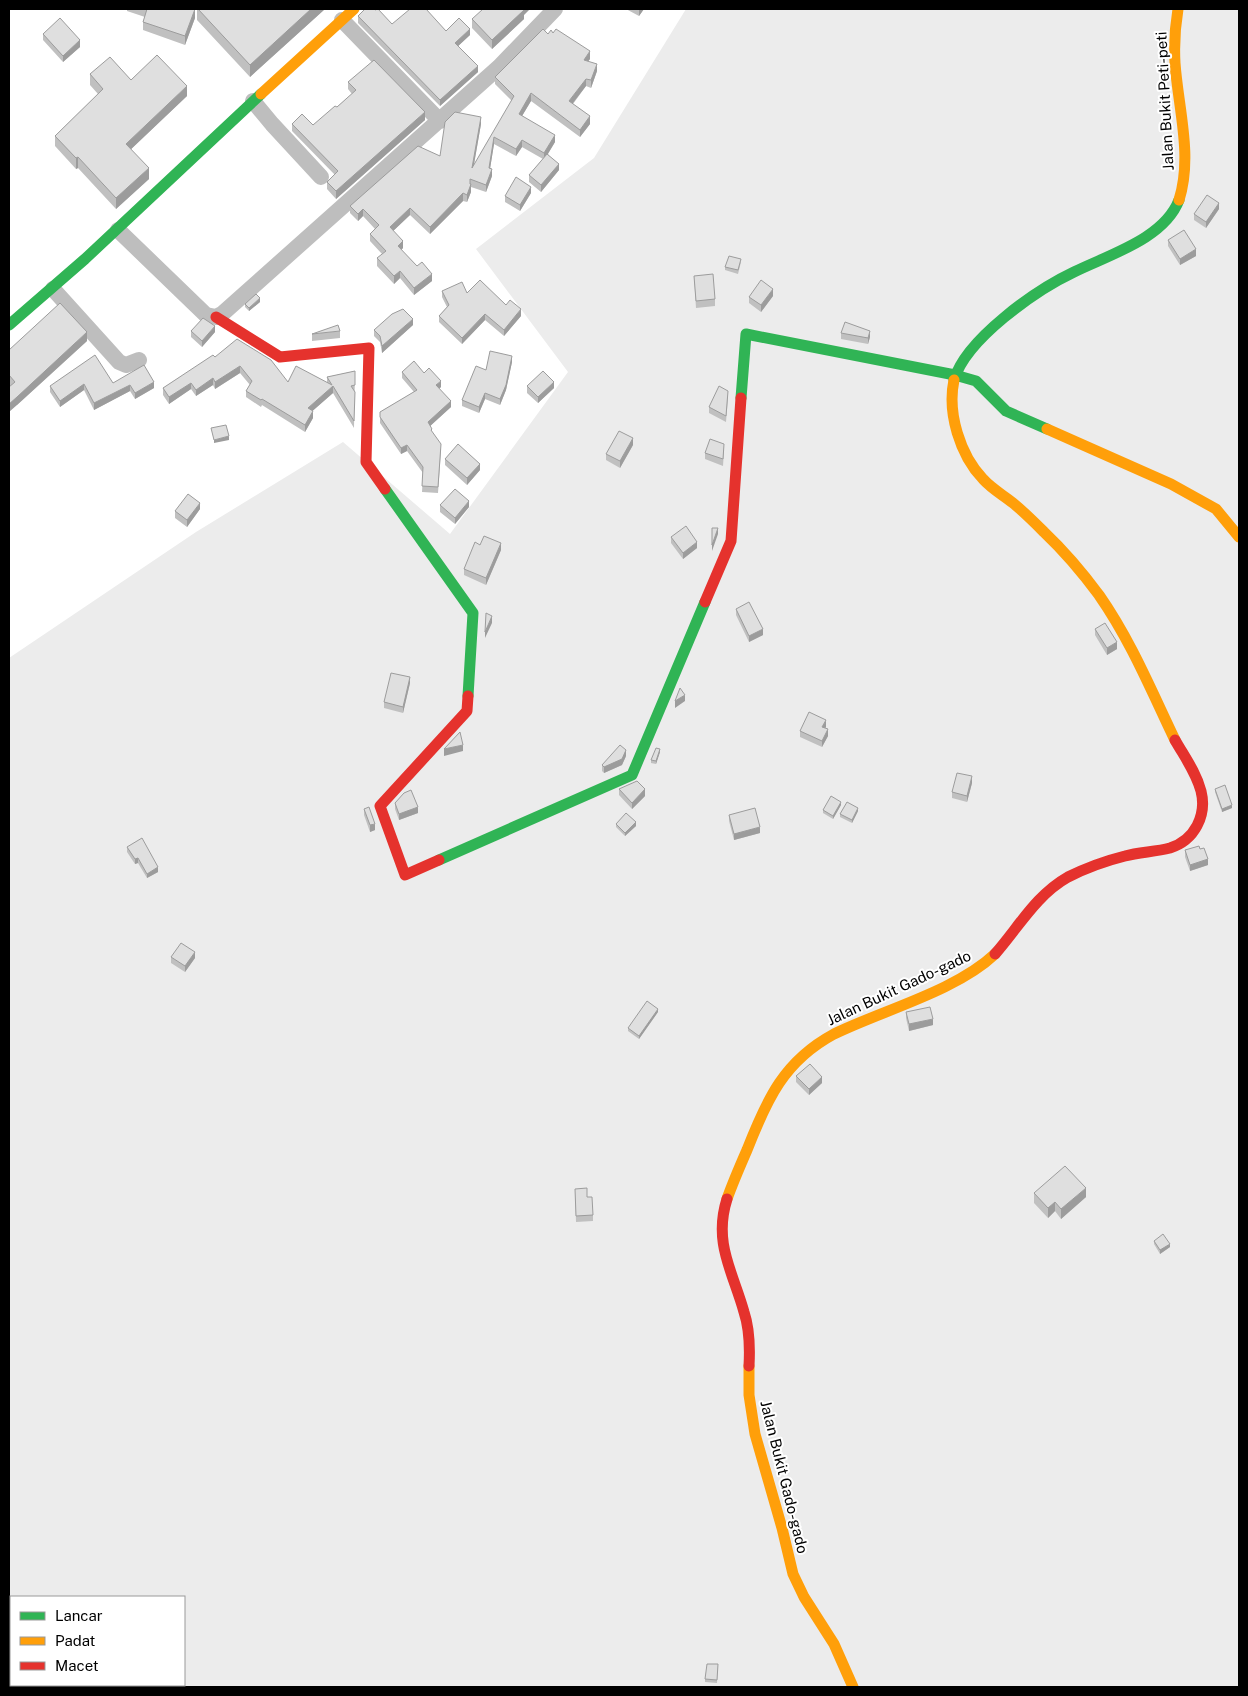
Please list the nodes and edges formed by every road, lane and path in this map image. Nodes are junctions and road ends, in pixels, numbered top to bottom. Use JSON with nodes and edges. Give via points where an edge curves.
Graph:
{"nodes":[{"id":1,"x":555,"y":9,"type":"edge"},
{"id":2,"x":1178,"y":9,"type":"edge"},
{"id":3,"x":348,"y":14,"type":"edge"},
{"id":4,"x":253,"y":101,"type":"junction"},
{"id":5,"x":440,"y":121,"type":"junction"},
{"id":6,"x":321,"y":177,"type":"dead end"},
{"id":7,"x":118,"y":230,"type":"junction"},
{"id":8,"x":53,"y":288,"type":"junction"},
{"id":9,"x":216,"y":317,"type":"junction"},
{"id":10,"x":9,"y":325,"type":"edge"},
{"id":11,"x":139,"y":360,"type":"dead end"},
{"id":12,"x":955,"y":375,"type":"junction"},
{"id":13,"x":1239,"y":537,"type":"edge"},
{"id":14,"x":853,"y":1687,"type":"edge"}],
"edges":[{"from":1,"to":5,"type":"street"},
{"from":2,"to":12,"type":"street","name":"Jalan Bukit Peti-peti","via":[[1175,61],[1185,164],[1184,184],[1178,203],[1168,217],[1139,241],[1056,280],[1034,296],[971,349],[963,357]]},
{"from":3,"to":4,"type":"street"},
{"from":3,"to":5,"type":"street"},
{"from":4,"to":6,"type":"street"},
{"from":4,"to":7,"type":"street"},
{"from":5,"to":9,"type":"street"},
{"from":7,"to":8,"type":"street"},
{"from":7,"to":9,"type":"street","via":[[206,315]]},
{"from":8,"to":10,"type":"street"},
{"from":8,"to":11,"type":"street","via":[[119,362],[126,365]]},
{"from":9,"to":12,"type":"street","via":[[280,357],[369,348],[366,462],[473,613],[467,711],[380,806],[405,875],[632,775],[731,540],[746,334]]},
{"from":12,"to":13,"type":"street","via":[[976,381],[1006,411],[1171,484],[1216,509]]},
{"from":12,"to":14,"type":"street","name":"Jalan Bukit Gado-gado","via":[[951,392],[953,410],[957,429],[973,466],[988,484],[1069,557],[1101,598],[1150,682],[1195,776],[1203,798],[1203,814],[1195,831],[1177,845],[1134,853],[1068,877],[1048,891],[996,952],[970,973],[840,1030],[812,1047],[773,1091],[733,1184],[723,1213],[721,1234],[724,1255],[745,1312],[749,1333],[749,1396],[754,1426],[796,1581],[835,1643]]}]}
